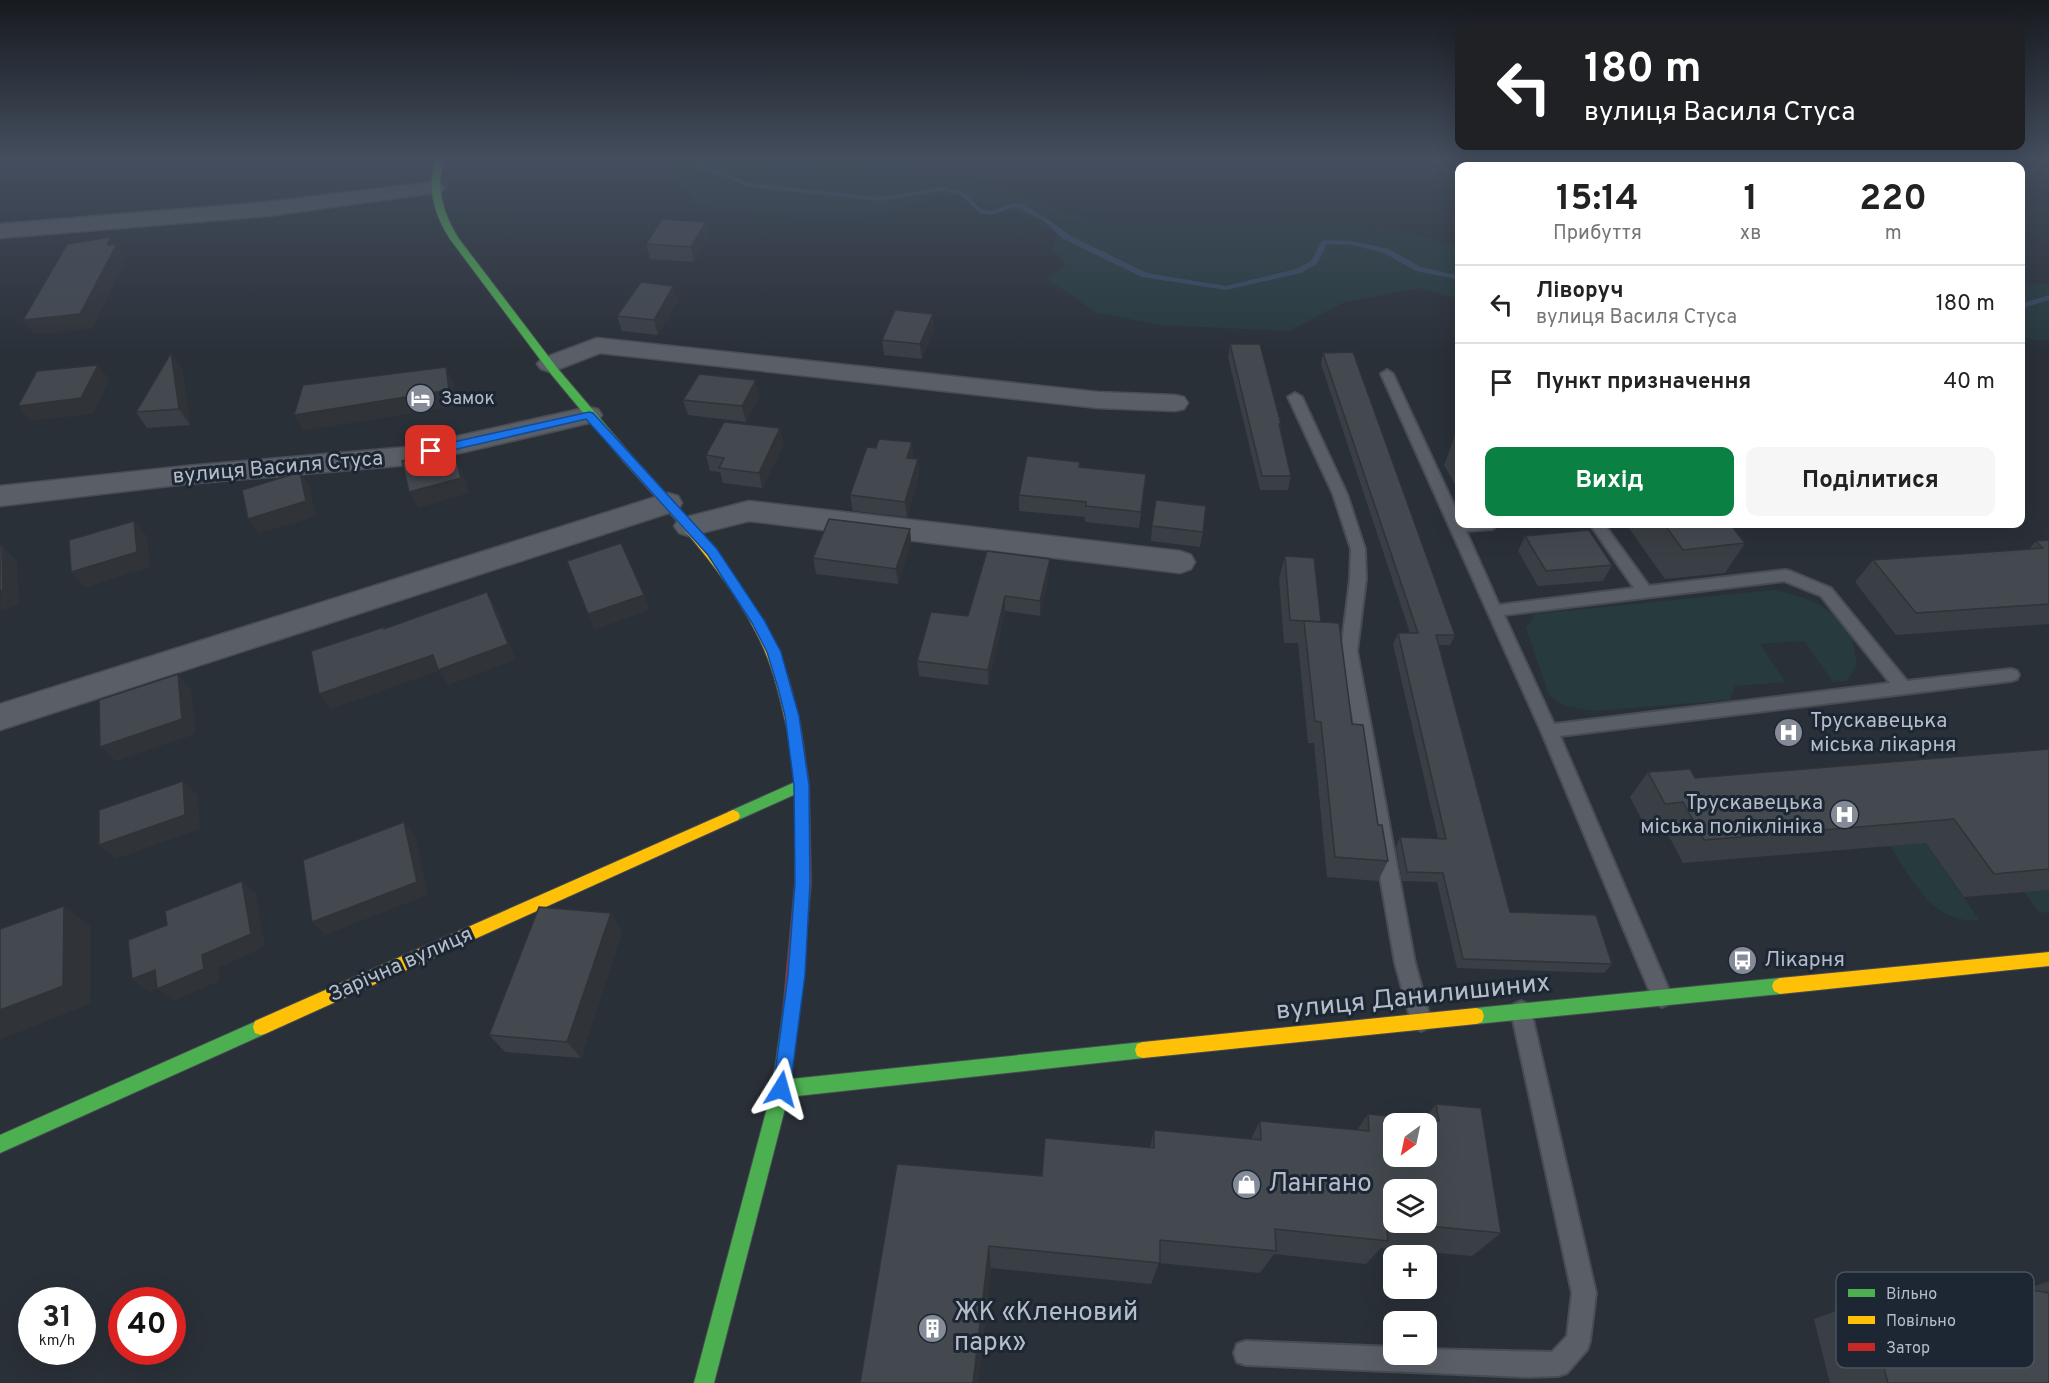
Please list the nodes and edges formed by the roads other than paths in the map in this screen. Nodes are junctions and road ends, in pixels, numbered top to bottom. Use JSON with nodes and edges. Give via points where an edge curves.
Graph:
{"nodes":[{"id":1,"x":91,"y":224,"type":"edge"},
{"id":2,"x":446,"y":224,"type":"edge"},
{"id":3,"x":0,"y":231,"type":"edge"},
{"id":4,"x":550,"y":364,"type":"junction"},
{"id":5,"x":1387,"y":374,"type":"dead end"},
{"id":6,"x":1294,"y":397,"type":"dead end"},
{"id":7,"x":1175,"y":403,"type":"dead end"},
{"id":8,"x":589,"y":416,"type":"junction"},
{"id":9,"x":0,"y":496,"type":"edge"},
{"id":10,"x":668,"y":504,"type":"junction"},
{"id":11,"x":1455,"y":525,"type":"edge"},
{"id":12,"x":689,"y":526,"type":"junction"},
{"id":13,"x":1456,"y":528,"type":"edge"},
{"id":14,"x":1600,"y":528,"type":"edge"},
{"id":15,"x":1180,"y":562,"type":"dead end"},
{"id":16,"x":1645,"y":592,"type":"junction"},
{"id":17,"x":1493,"y":611,"type":"junction"},
{"id":18,"x":2011,"y":675,"type":"dead end"},
{"id":19,"x":1903,"y":688,"type":"junction"},
{"id":20,"x":0,"y":717,"type":"edge"},
{"id":21,"x":1549,"y":731,"type":"junction"},
{"id":22,"x":802,"y":785,"type":"junction"},
{"id":23,"x":2049,"y":959,"type":"edge"},
{"id":24,"x":1662,"y":997,"type":"junction"},
{"id":25,"x":1521,"y":1011,"type":"junction"},
{"id":26,"x":1421,"y":1021,"type":"junction"},
{"id":27,"x":781,"y":1089,"type":"junction"},
{"id":28,"x":0,"y":1144,"type":"edge"},
{"id":29,"x":1246,"y":1353,"type":"dead end"},
{"id":30,"x":704,"y":1383,"type":"edge"}],
"edges":[{"from":1,"to":3,"type":"street"},
{"from":2,"to":4,"type":"street"},
{"from":4,"to":7,"type":"street","via":[[597,345],[1098,400]]},
{"from":4,"to":8,"type":"street"},
{"from":5,"to":11,"type":"lane"},
{"from":6,"to":26,"type":"lane","via":[[1340,494],[1358,549],[1349,651],[1405,963]]},
{"from":8,"to":9,"type":"street","name":"вулиця Василя Стуса","via":[[408,456]]},
{"from":8,"to":10,"type":"street"},
{"from":10,"to":12,"type":"street"},
{"from":10,"to":20,"type":"street"},
{"from":12,"to":15,"type":"street","via":[[748,511]]},
{"from":12,"to":22,"type":"street","via":[[712,552],[774,652],[792,716]]},
{"from":13,"to":17,"type":"lane"},
{"from":14,"to":16,"type":"lane"},
{"from":16,"to":17,"type":"lane"},
{"from":16,"to":19,"type":"lane","via":[[1785,575],[1826,592]]},
{"from":17,"to":21,"type":"lane"},
{"from":18,"to":19,"type":"lane"},
{"from":19,"to":21,"type":"lane"},
{"from":21,"to":24,"type":"lane"},
{"from":22,"to":27,"type":"street","via":[[802,883],[796,975]]},
{"from":22,"to":28,"type":"street","name":"Зарічна вулиця"},
{"from":23,"to":24,"type":"street","name":"вулиця Данилишиних"},
{"from":24,"to":25,"type":"street","name":"вулиця Данилишиних"},
{"from":25,"to":26,"type":"street","name":"вулиця Данилишиних"},
{"from":25,"to":29,"type":"lane","via":[[1584,1293],[1578,1341],[1558,1364]]},
{"from":26,"to":27,"type":"street","name":"вулиця Данилишиних"},
{"from":27,"to":30,"type":"street"}]}
